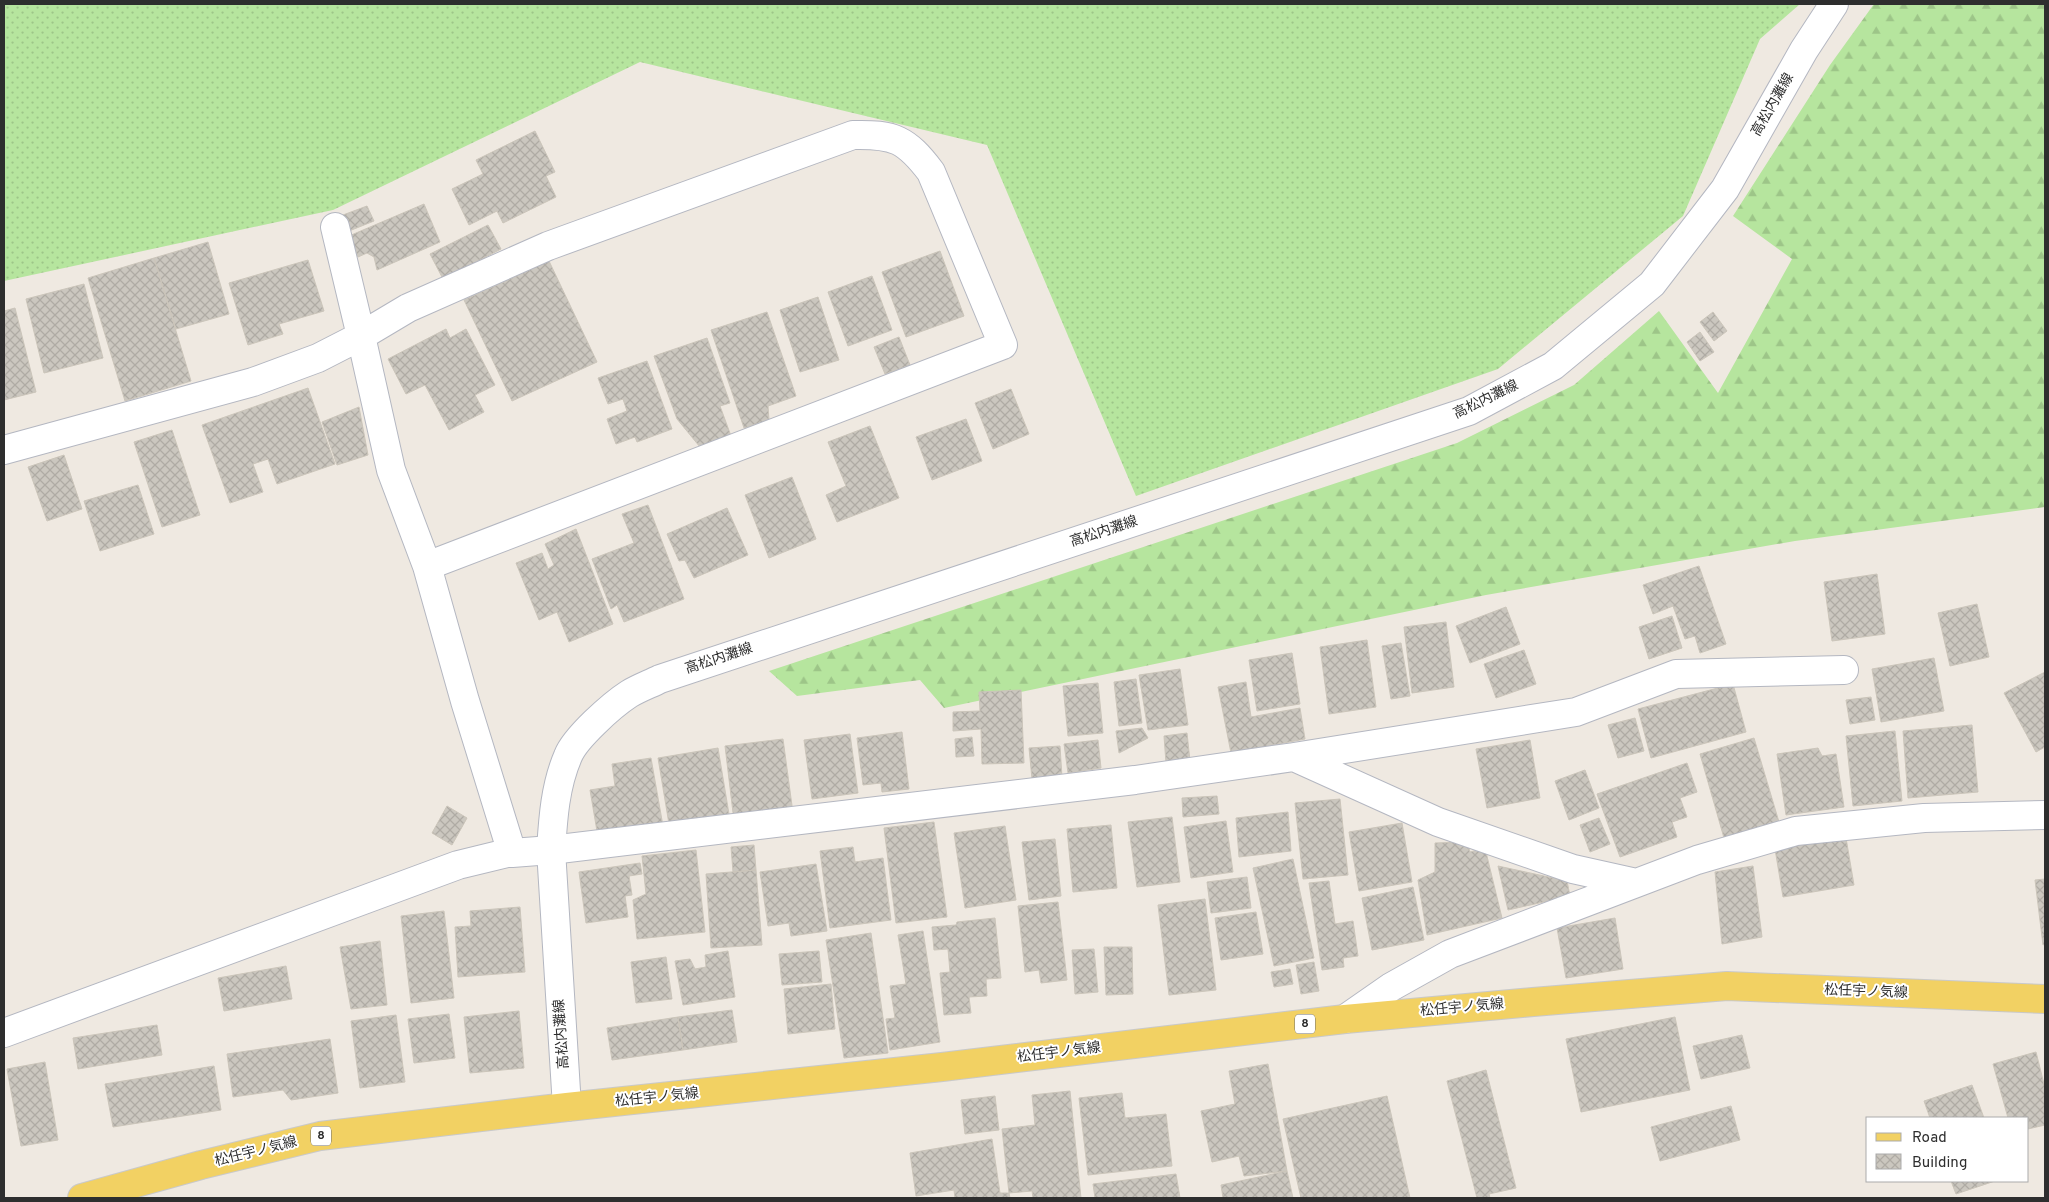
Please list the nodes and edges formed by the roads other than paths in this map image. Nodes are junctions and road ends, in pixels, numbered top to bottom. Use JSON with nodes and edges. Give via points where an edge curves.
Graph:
{"nodes":[{"id":1,"x":1834,"y":4,"type":"edge"},
{"id":2,"x":335,"y":227,"type":"dead end"},
{"id":3,"x":361,"y":336,"type":"junction"},
{"id":4,"x":4,"y":450,"type":"edge"},
{"id":5,"x":428,"y":566,"type":"junction"},
{"id":6,"x":1844,"y":670,"type":"dead end"},
{"id":7,"x":1294,"y":757,"type":"junction"},
{"id":8,"x":2043,"y":812,"type":"edge"},
{"id":9,"x":550,"y":850,"type":"junction"},
{"id":10,"x":511,"y":852,"type":"junction"},
{"id":11,"x":1636,"y":883,"type":"junction"},
{"id":12,"x":2045,"y":999,"type":"edge"},
{"id":13,"x":1345,"y":1019,"type":"junction"},
{"id":14,"x":4,"y":1033,"type":"edge"},
{"id":15,"x":567,"y":1107,"type":"junction"},
{"id":16,"x":82,"y":1198,"type":"edge"}],
"edges":[{"from":1,"to":9,"type":"street","name":"高松内灘線","via":[[1725,188],[1652,284],[1553,366],[1469,411],[660,679],[629,695],[606,713],[588,729],[568,755],[559,784]]},
{"from":2,"to":3,"type":"street"},
{"from":3,"to":4,"type":"street","via":[[318,358],[253,382]]},
{"from":3,"to":5,"type":"street","via":[[391,470]]},
{"from":3,"to":5,"type":"street","via":[[408,308],[548,246],[853,135],[877,134],[902,141],[931,172],[1003,344]]},
{"from":5,"to":10,"type":"street"},
{"from":6,"to":7,"type":"street","via":[[1676,674],[1576,712]]},
{"from":7,"to":9,"type":"street","via":[[1135,780]]},
{"from":7,"to":11,"type":"street","via":[[1438,822],[1573,869]]},
{"from":8,"to":11,"type":"street","via":[[1924,818],[1796,831],[1697,860]]},
{"from":9,"to":10,"type":"street"},
{"from":9,"to":15,"type":"street","name":"高松内灘線"},
{"from":10,"to":14,"type":"street","via":[[458,865]]},
{"from":11,"to":13,"type":"street","via":[[1450,954],[1391,987]]},
{"from":12,"to":13,"type":"main road","name":"松任宇ノ気線","number":"8","via":[[1727,986]]},
{"from":13,"to":15,"type":"main road","name":"松任宇ノ気線","number":"8"},
{"from":15,"to":16,"type":"main road","name":"松任宇ノ気線","number":"8","via":[[320,1136]]}]}
